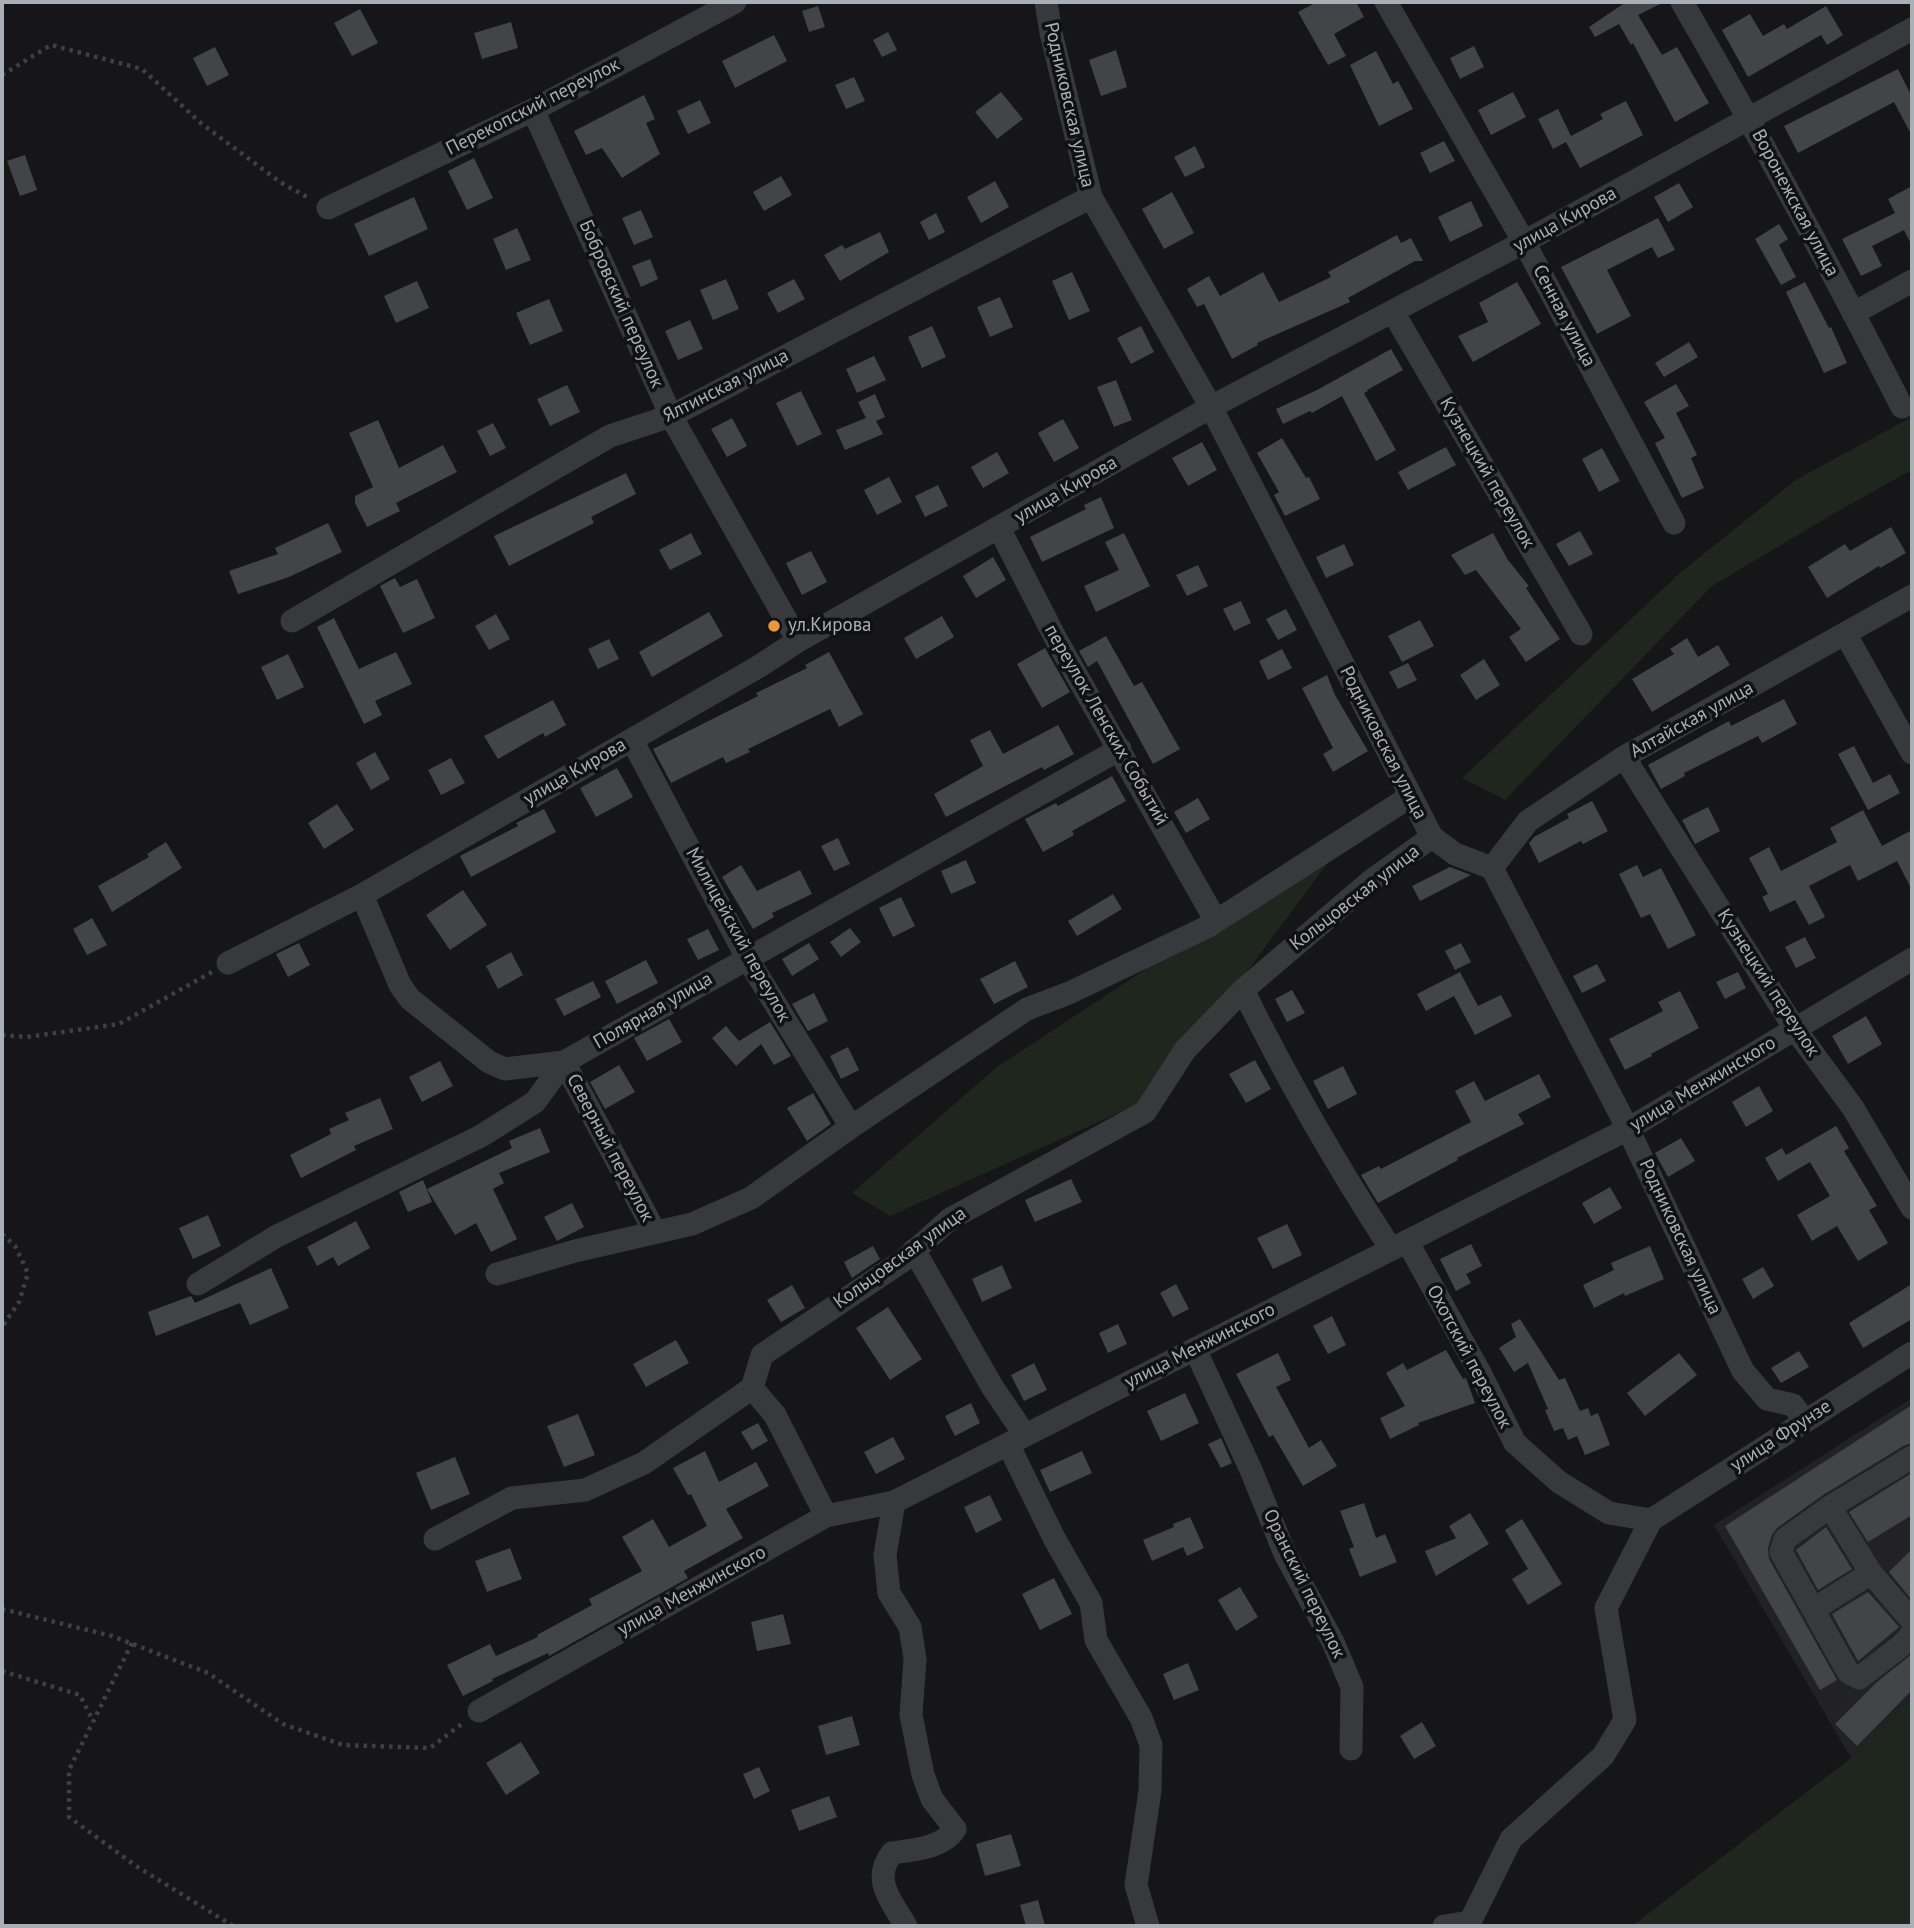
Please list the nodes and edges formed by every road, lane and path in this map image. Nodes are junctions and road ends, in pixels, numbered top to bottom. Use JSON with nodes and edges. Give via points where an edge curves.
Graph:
{"nodes":[{"id":1,"x":735,"y":2,"type":"edge"},
{"id":2,"x":1046,"y":2,"type":"edge"},
{"id":3,"x":1385,"y":2,"type":"edge"},
{"id":4,"x":1682,"y":2,"type":"edge"},
{"id":5,"x":1912,"y":29,"type":"edge"},
{"id":6,"x":2,"y":75,"type":"edge"},
{"id":7,"x":533,"y":110,"type":"junction"},
{"id":8,"x":1750,"y":118,"type":"junction"},
{"id":9,"x":1091,"y":197,"type":"junction"},
{"id":10,"x":328,"y":208,"type":"joint"},
{"id":11,"x":1524,"y":242,"type":"junction"},
{"id":12,"x":1912,"y":281,"type":"edge"},
{"id":13,"x":1393,"y":312,"type":"junction"},
{"id":14,"x":1854,"y":313,"type":"junction"},
{"id":15,"x":1211,"y":407,"type":"junction"},
{"id":16,"x":1902,"y":407,"type":"dead end"},
{"id":17,"x":671,"y":416,"type":"junction"},
{"id":18,"x":1674,"y":523,"type":"dead end"},
{"id":19,"x":999,"y":528,"type":"junction"},
{"id":20,"x":1912,"y":596,"type":"edge"},
{"id":21,"x":292,"y":621,"type":"dead end"},
{"id":22,"x":1581,"y":634,"type":"dead end"},
{"id":23,"x":1846,"y":635,"type":"junction"},
{"id":24,"x":798,"y":641,"type":"junction"},
{"id":25,"x":632,"y":740,"type":"junction"},
{"id":26,"x":1120,"y":749,"type":"junction"},
{"id":27,"x":1912,"y":753,"type":"edge"},
{"id":28,"x":1624,"y":757,"type":"junction"},
{"id":29,"x":1410,"y":796,"type":"junction"},
{"id":30,"x":1432,"y":837,"type":"junction"},
{"id":31,"x":1492,"y":868,"type":"junction"},
{"id":32,"x":362,"y":895,"type":"junction"},
{"id":33,"x":1216,"y":920,"type":"junction"},
{"id":34,"x":747,"y":958,"type":"junction"},
{"id":35,"x":1912,"y":959,"type":"edge"},
{"id":36,"x":228,"y":963,"type":"joint"},
{"id":37,"x":1243,"y":989,"type":"junction"},
{"id":38,"x":1795,"y":1029,"type":"junction"},
{"id":39,"x":2,"y":1035,"type":"edge"},
{"id":40,"x":564,"y":1062,"type":"junction"},
{"id":41,"x":850,"y":1127,"type":"junction"},
{"id":42,"x":1629,"y":1129,"type":"junction"},
{"id":43,"x":1912,"y":1208,"type":"edge"},
{"id":44,"x":655,"y":1232,"type":"junction"},
{"id":45,"x":2,"y":1234,"type":"edge"},
{"id":46,"x":1399,"y":1245,"type":"junction"},
{"id":47,"x":914,"y":1250,"type":"junction"},
{"id":48,"x":498,"y":1274,"type":"dead end"},
{"id":49,"x":198,"y":1284,"type":"dead end"},
{"id":50,"x":2,"y":1327,"type":"edge"},
{"id":51,"x":1195,"y":1349,"type":"junction"},
{"id":52,"x":1912,"y":1353,"type":"edge"},
{"id":53,"x":752,"y":1388,"type":"junction"},
{"id":54,"x":1804,"y":1420,"type":"junction"},
{"id":55,"x":1017,"y":1440,"type":"junction"},
{"id":56,"x":1912,"y":1457,"type":"edge"},
{"id":57,"x":894,"y":1502,"type":"junction"},
{"id":58,"x":1830,"y":1507,"type":"junction"},
{"id":59,"x":826,"y":1516,"type":"junction"},
{"id":60,"x":1651,"y":1520,"type":"junction"},
{"id":61,"x":435,"y":1539,"type":"dead end"},
{"id":62,"x":1871,"y":1573,"type":"junction"},
{"id":63,"x":2,"y":1609,"type":"edge"},
{"id":64,"x":1814,"y":1609,"type":"junction"},
{"id":65,"x":1912,"y":1621,"type":"edge"},
{"id":66,"x":1912,"y":1634,"type":"edge"},
{"id":67,"x":132,"y":1643,"type":"junction"},
{"id":68,"x":2,"y":1671,"type":"edge"},
{"id":69,"x":480,"y":1710,"type":"joint"},
{"id":70,"x":93,"y":1722,"type":"junction"},
{"id":71,"x":1351,"y":1749,"type":"dead end"},
{"id":72,"x":1469,"y":1924,"type":"edge"},
{"id":73,"x":233,"y":1926,"type":"edge"},
{"id":74,"x":906,"y":1926,"type":"edge"},
{"id":75,"x":1148,"y":1926,"type":"edge"},
{"id":76,"x":1444,"y":1926,"type":"edge"}],
"edges":[{"from":1,"to":7,"type":"street","name":"Перекопский переулок"},
{"from":2,"to":9,"type":"street","name":"Родниковская улица"},
{"from":3,"to":11,"type":"street","name":"Сенная улица"},
{"from":4,"to":8,"type":"street","name":"Воронежская улица"},
{"from":5,"to":8,"type":"street","name":"улица Кирова"},
{"from":6,"to":10,"type":"path","via":[[51,45],[142,69],[202,124],[268,173]]},
{"from":7,"to":10,"type":"street","name":"Перекопский переулок"},
{"from":7,"to":17,"type":"street","name":"Бобровский переулок"},
{"from":8,"to":11,"type":"street","name":"улица Кирова"},
{"from":8,"to":14,"type":"street","name":"Воронежская улица"},
{"from":9,"to":15,"type":"street","name":"Родниковская улица"},
{"from":9,"to":17,"type":"street","name":"Ялтинская улица"},
{"from":11,"to":13,"type":"street","name":"улица Кирова"},
{"from":11,"to":18,"type":"street","name":"Сенная улица"},
{"from":12,"to":14,"type":"street"},
{"from":13,"to":15,"type":"street","name":"улица Кирова"},
{"from":13,"to":22,"type":"street","name":"Кузнецкий переулок"},
{"from":14,"to":16,"type":"street","name":"Воронежская улица"},
{"from":15,"to":19,"type":"street","name":"улица Кирова"},
{"from":15,"to":29,"type":"street","name":"Родниковская улица"},
{"from":17,"to":21,"type":"street","name":"Ялтинская улица","via":[[610,436]]},
{"from":17,"to":24,"type":"street","name":"Бобровский переулок"},
{"from":19,"to":24,"type":"street","name":"улица Кирова"},
{"from":19,"to":26,"type":"street","name":"переулок Ленских Событий"},
{"from":20,"to":23,"type":"street","name":"Алтайская улица"},
{"from":23,"to":27,"type":"street"},
{"from":23,"to":28,"type":"street","name":"Алтайская улица"},
{"from":24,"to":25,"type":"street","name":"улица Кирова"},
{"from":25,"to":32,"type":"street","name":"улица Кирова"},
{"from":25,"to":34,"type":"street","name":"Милицейский переулок"},
{"from":26,"to":33,"type":"street","name":"переулок Ленских Событий"},
{"from":26,"to":34,"type":"street","name":"Полярная улица"},
{"from":28,"to":31,"type":"street","name":"Алтайская улица","via":[[1528,821]]},
{"from":28,"to":38,"type":"street","name":"Кузнецкий переулок"},
{"from":29,"to":30,"type":"street","name":"Родниковская улица"},
{"from":29,"to":33,"type":"street"},
{"from":30,"to":31,"type":"street","name":"Родниковская улица","via":[[1455,854]]},
{"from":30,"to":37,"type":"street","name":"Кольцовская улица","via":[[1372,880]]},
{"from":31,"to":42,"type":"street","name":"Родниковская улица"},
{"from":32,"to":36,"type":"street","name":"улица Кирова"},
{"from":32,"to":40,"type":"street","name":"Северный переулок","via":[[410,999],[489,1062],[505,1069]]},
{"from":33,"to":41,"type":"street","via":[[1027,1009]]},
{"from":34,"to":40,"type":"street","name":"Полярная улица"},
{"from":34,"to":41,"type":"street","name":"Милицейский переулок"},
{"from":35,"to":38,"type":"street","name":"улица Менжинского"},
{"from":36,"to":39,"type":"path","via":[[119,1024],[27,1037]]},
{"from":37,"to":46,"type":"street","name":"Охотский переулок","via":[[1366,1210]]},
{"from":37,"to":47,"type":"street","name":"Кольцовская улица","via":[[1185,1051],[1145,1112],[950,1219]]},
{"from":38,"to":42,"type":"street","name":"улица Менжинского"},
{"from":38,"to":43,"type":"street","name":"Кузнецкий переулок","via":[[1853,1108]]},
{"from":40,"to":44,"type":"street","name":"Северный переулок"},
{"from":40,"to":49,"type":"street","name":"Полярная улица","via":[[536,1102],[481,1136],[277,1236]]},
{"from":41,"to":44,"type":"street","via":[[751,1199],[692,1224]]},
{"from":42,"to":46,"type":"street","name":"улица Менжинского"},
{"from":42,"to":54,"type":"street","name":"Родниковская улица","via":[[1743,1371],[1767,1399],[1793,1405]]},
{"from":44,"to":48,"type":"street"},
{"from":45,"to":50,"type":"path","via":[[15,1246],[28,1273],[19,1302]]},
{"from":46,"to":51,"type":"street","name":"улица Менжинского"},
{"from":46,"to":60,"type":"street","name":"Охотский переулок","via":[[1479,1371],[1515,1443],[1559,1482],[1609,1513]]},
{"from":47,"to":53,"type":"street","name":"Кольцовская улица","via":[[762,1355]]},
{"from":47,"to":55,"type":"street","via":[[993,1388]]},
{"from":51,"to":55,"type":"street","name":"улица Менжинского"},
{"from":51,"to":71,"type":"street","name":"Оранский переулок","via":[[1285,1554],[1352,1687]]},
{"from":52,"to":54,"type":"street","name":"улица Фрунзе"},
{"from":53,"to":59,"type":"street","via":[[775,1415]]},
{"from":53,"to":61,"type":"street","via":[[644,1463],[585,1490],[512,1498]]},
{"from":54,"to":60,"type":"street","name":"улица Фрунзе"},
{"from":55,"to":57,"type":"street","name":"улица Менжинского"},
{"from":55,"to":75,"type":"street","via":[[1054,1538],[1091,1603],[1096,1640],[1141,1718],[1151,1745],[1150,1791],[1136,1885]]},
{"from":56,"to":58,"type":"street"},
{"from":57,"to":59,"type":"street","name":"улица Менжинского"},
{"from":57,"to":74,"type":"street","via":[[885,1555],[888,1593],[910,1627],[915,1659],[911,1715],[923,1774],[932,1799],[955,1829],[949,1839],[892,1853],[885,1862],[882,1886]]},
{"from":58,"to":62,"type":"street"},
{"from":58,"to":64,"type":"street","via":[[1785,1539],[1781,1552]]},
{"from":59,"to":69,"type":"street","name":"улица Менжинского"},
{"from":60,"to":72,"type":"street","via":[[1606,1608],[1625,1720],[1603,1756],[1511,1839]]},
{"from":62,"to":64,"type":"street"},
{"from":62,"to":65,"type":"street"},
{"from":63,"to":67,"type":"path"},
{"from":64,"to":66,"type":"street","via":[[1849,1672],[1859,1678]]},
{"from":67,"to":69,"type":"path","via":[[208,1673],[283,1724],[343,1745],[430,1748]]},
{"from":67,"to":70,"type":"path"},
{"from":68,"to":70,"type":"path","via":[[80,1695]]},
{"from":70,"to":73,"type":"path","via":[[69,1770],[69,1817],[136,1866]]},
{"from":72,"to":76,"type":"street"}]}
